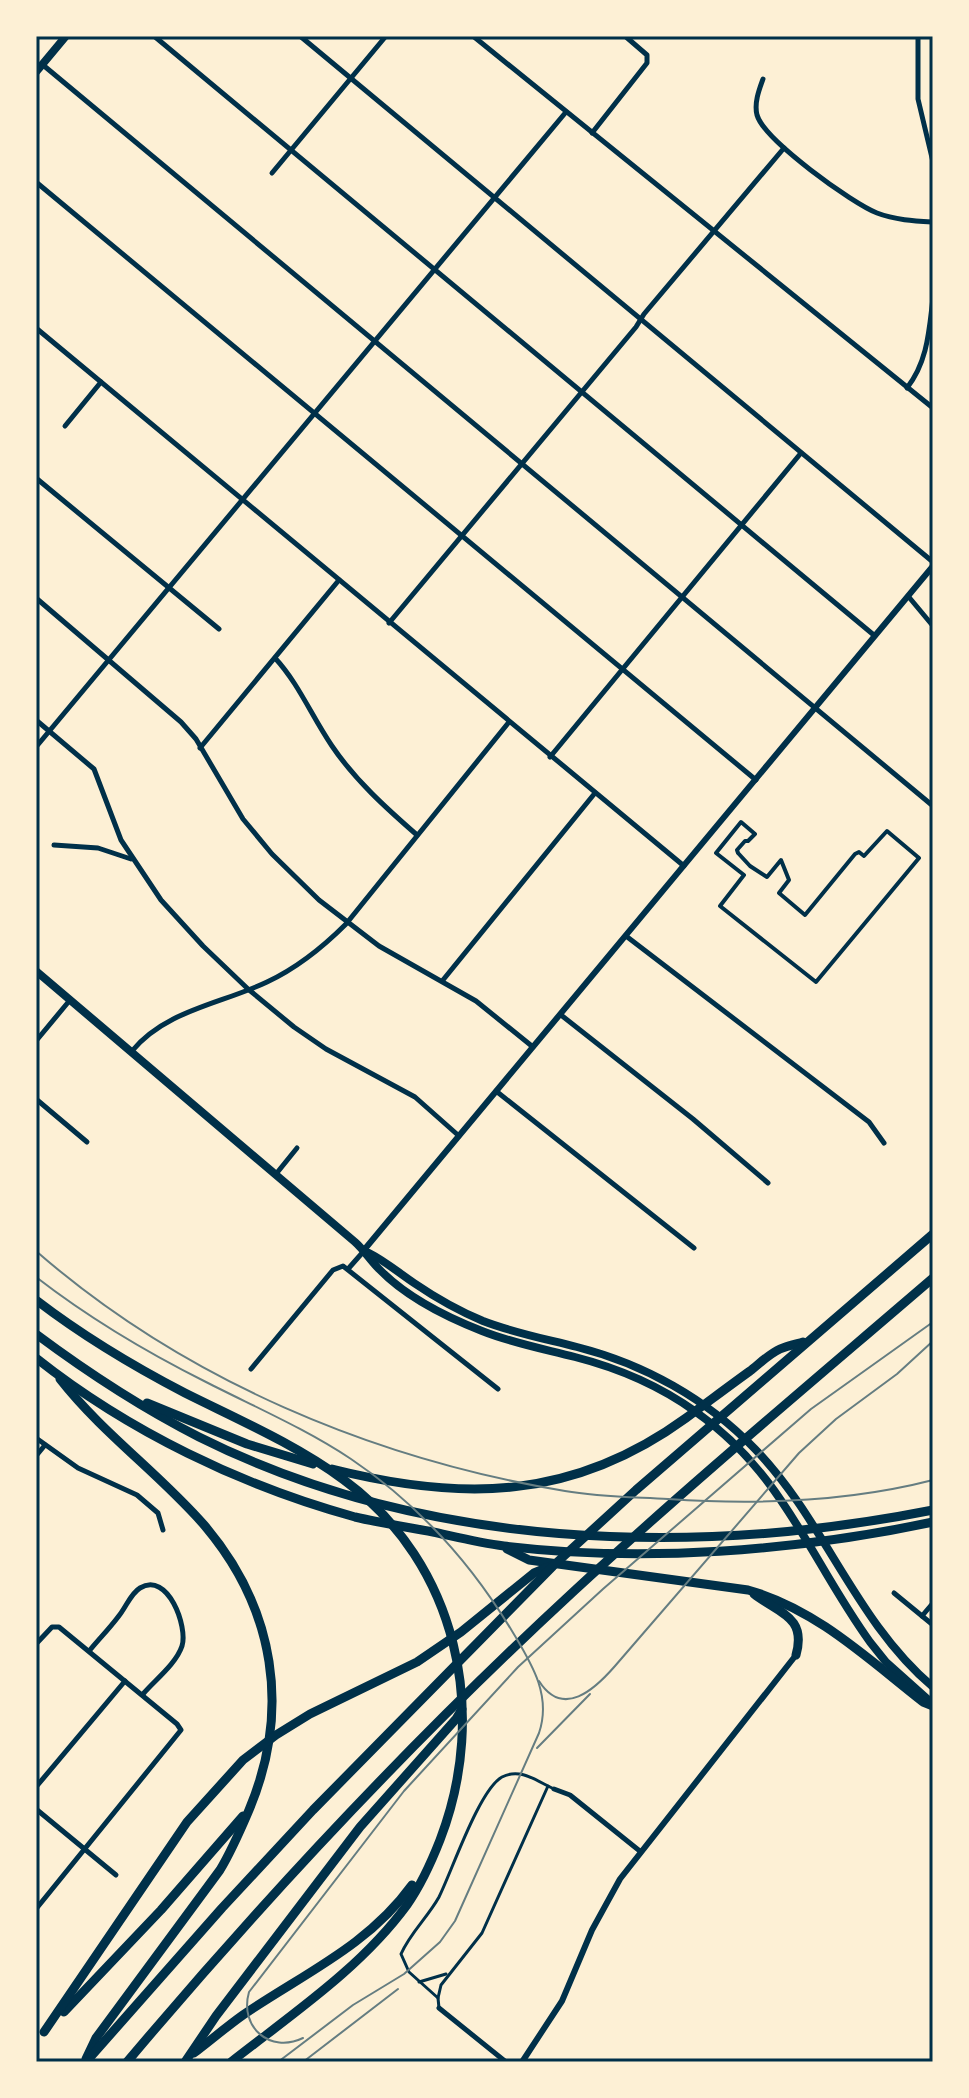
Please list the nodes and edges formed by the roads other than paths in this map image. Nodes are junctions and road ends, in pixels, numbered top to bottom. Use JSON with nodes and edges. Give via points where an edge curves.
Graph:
{"nodes":[{"id":1,"x":66,"y":36,"type":"edge"},
{"id":2,"x":154,"y":36,"type":"edge"},
{"id":3,"x":300,"y":36,"type":"edge"},
{"id":4,"x":386,"y":36,"type":"edge"},
{"id":5,"x":473,"y":36,"type":"edge"},
{"id":6,"x":625,"y":36,"type":"edge"},
{"id":7,"x":918,"y":36,"type":"edge"},
{"id":8,"x":39,"y":68,"type":"edge"},
{"id":9,"x":351,"y":78,"type":"junction"},
{"id":10,"x":763,"y":79,"type":"dead end"},
{"id":11,"x":566,"y":112,"type":"junction"},
{"id":12,"x":592,"y":133,"type":"junction"},
{"id":13,"x":931,"y":146,"type":"edge"},
{"id":14,"x":784,"y":148,"type":"junction"},
{"id":15,"x":291,"y":150,"type":"junction"},
{"id":16,"x":933,"y":162,"type":"edge"},
{"id":17,"x":272,"y":173,"type":"dead end"},
{"id":18,"x":36,"y":182,"type":"edge"},
{"id":19,"x":495,"y":199,"type":"junction"},
{"id":20,"x":933,"y":222,"type":"edge"},
{"id":21,"x":714,"y":232,"type":"junction"},
{"id":22,"x":435,"y":270,"type":"junction"},
{"id":23,"x":933,"y":298,"type":"edge"},
{"id":24,"x":640,"y":319,"type":"junction"},
{"id":25,"x":36,"y":328,"type":"edge"},
{"id":26,"x":375,"y":342,"type":"junction"},
{"id":27,"x":101,"y":382,"type":"junction"},
{"id":28,"x":907,"y":388,"type":"junction"},
{"id":29,"x":581,"y":392,"type":"junction"},
{"id":30,"x":933,"y":408,"type":"edge"},
{"id":31,"x":315,"y":414,"type":"junction"},
{"id":32,"x":65,"y":426,"type":"dead end"},
{"id":33,"x":801,"y":453,"type":"junction"},
{"id":34,"x":521,"y":463,"type":"junction"},
{"id":35,"x":36,"y":478,"type":"edge"},
{"id":36,"x":242,"y":500,"type":"junction"},
{"id":37,"x":742,"y":526,"type":"junction"},
{"id":38,"x":461,"y":536,"type":"junction"},
{"id":39,"x":933,"y":564,"type":"edge"},
{"id":40,"x":339,"y":580,"type":"junction"},
{"id":41,"x":168,"y":587,"type":"junction"},
{"id":42,"x":908,"y":596,"type":"junction"},
{"id":43,"x":682,"y":597,"type":"junction"},
{"id":44,"x":36,"y":598,"type":"edge"},
{"id":45,"x":389,"y":623,"type":"junction"},
{"id":46,"x":933,"y":626,"type":"edge"},
{"id":47,"x":219,"y":629,"type":"dead end"},
{"id":48,"x":875,"y":636,"type":"junction"},
{"id":49,"x":275,"y":658,"type":"junction"},
{"id":50,"x":110,"y":659,"type":"junction"},
{"id":51,"x":623,"y":670,"type":"junction"},
{"id":52,"x":815,"y":708,"type":"junction"},
{"id":53,"x":36,"y":720,"type":"edge"},
{"id":54,"x":509,"y":722,"type":"junction"},
{"id":55,"x":49,"y":731,"type":"junction"},
{"id":56,"x":36,"y":747,"type":"edge"},
{"id":57,"x":200,"y":748,"type":"junction"},
{"id":58,"x":550,"y":757,"type":"junction"},
{"id":59,"x":756,"y":780,"type":"junction"},
{"id":60,"x":595,"y":793,"type":"junction"},
{"id":61,"x":933,"y":806,"type":"edge"},
{"id":62,"x":417,"y":835,"type":"junction"},
{"id":63,"x":54,"y":845,"type":"dead end"},
{"id":64,"x":919,"y":858,"type":"joint"},
{"id":65,"x":132,"y":859,"type":"junction"},
{"id":66,"x":684,"y":866,"type":"junction"},
{"id":67,"x":346,"y":924,"type":"junction"},
{"id":68,"x":626,"y":936,"type":"junction"},
{"id":69,"x":36,"y":971,"type":"edge"},
{"id":70,"x":443,"y":980,"type":"junction"},
{"id":71,"x":248,"y":989,"type":"junction"},
{"id":72,"x":70,"y":1000,"type":"junction"},
{"id":73,"x":561,"y":1015,"type":"junction"},
{"id":74,"x":36,"y":1041,"type":"edge"},
{"id":75,"x":534,"y":1047,"type":"junction"},
{"id":76,"x":131,"y":1052,"type":"junction"},
{"id":77,"x":496,"y":1091,"type":"junction"},
{"id":78,"x":36,"y":1099,"type":"edge"},
{"id":79,"x":459,"y":1136,"type":"junction"},
{"id":80,"x":87,"y":1142,"type":"dead end"},
{"id":81,"x":884,"y":1143,"type":"dead end"},
{"id":82,"x":297,"y":1148,"type":"dead end"},
{"id":83,"x":275,"y":1174,"type":"junction"},
{"id":84,"x":768,"y":1183,"type":"dead end"},
{"id":85,"x":933,"y":1234,"type":"edge"},
{"id":86,"x":694,"y":1248,"type":"dead end"},
{"id":87,"x":364,"y":1250,"type":"junction"},
{"id":88,"x":348,"y":1269,"type":"junction"},
{"id":89,"x":933,"y":1278,"type":"edge"},
{"id":90,"x":36,"y":1300,"type":"edge"},
{"id":91,"x":500,"y":1332,"type":"junction"},
{"id":92,"x":36,"y":1334,"type":"edge"},
{"id":93,"x":807,"y":1341,"type":"junction"},
{"id":94,"x":36,"y":1358,"type":"edge"},
{"id":95,"x":251,"y":1369,"type":"dead end"},
{"id":96,"x":55,"y":1373,"type":"junction"},
{"id":97,"x":498,"y":1389,"type":"dead end"},
{"id":98,"x":125,"y":1395,"type":"junction"},
{"id":99,"x":36,"y":1438,"type":"edge"},
{"id":100,"x":45,"y":1445,"type":"junction"},
{"id":101,"x":36,"y":1456,"type":"edge"},
{"id":102,"x":933,"y":1510,"type":"edge"},
{"id":103,"x":933,"y":1522,"type":"edge"},
{"id":104,"x":163,"y":1530,"type":"dead end"},
{"id":105,"x":501,"y":1546,"type":"junction"},
{"id":106,"x":553,"y":1566,"type":"junction"},
{"id":107,"x":748,"y":1590,"type":"junction"},
{"id":108,"x":894,"y":1593,"type":"dead end"},
{"id":109,"x":933,"y":1603,"type":"edge"},
{"id":110,"x":922,"y":1616,"type":"junction"},
{"id":111,"x":933,"y":1625,"type":"edge"},
{"id":112,"x":36,"y":1644,"type":"edge"},
{"id":113,"x":90,"y":1650,"type":"junction"},
{"id":114,"x":796,"y":1655,"type":"joint"},
{"id":115,"x":125,"y":1681,"type":"junction"},
{"id":116,"x":476,"y":1686,"type":"junction"},
{"id":117,"x":933,"y":1687,"type":"edge"},
{"id":118,"x":142,"y":1695,"type":"junction"},
{"id":119,"x":933,"y":1705,"type":"edge"},
{"id":120,"x":36,"y":1787,"type":"edge"},
{"id":121,"x":551,"y":1788,"type":"junction"},
{"id":122,"x":36,"y":1809,"type":"edge"},
{"id":123,"x":248,"y":1811,"type":"junction"},
{"id":124,"x":85,"y":1850,"type":"junction"},
{"id":125,"x":641,"y":1852,"type":"junction"},
{"id":126,"x":435,"y":1853,"type":"junction"},
{"id":127,"x":116,"y":1875,"type":"dead end"},
{"id":128,"x":36,"y":1909,"type":"edge"},
{"id":129,"x":450,"y":1973,"type":"junction"},
{"id":130,"x":418,"y":1982,"type":"junction"},
{"id":131,"x":438,"y":1998,"type":"junction"},
{"id":132,"x":439,"y":2008,"type":"joint"},
{"id":133,"x":44,"y":2032,"type":"junction"},
{"id":134,"x":36,"y":2041,"type":"edge"},
{"id":135,"x":186,"y":2060,"type":"edge"},
{"id":136,"x":85,"y":2062,"type":"edge"},
{"id":137,"x":127,"y":2062,"type":"edge"},
{"id":138,"x":231,"y":2062,"type":"edge"},
{"id":139,"x":506,"y":2062,"type":"edge"},
{"id":140,"x":522,"y":2062,"type":"edge"}],
"edges":[{"from":1,"to":8,"type":"main road"},
{"from":2,"to":15,"type":"street"},
{"from":3,"to":9,"type":"street"},
{"from":4,"to":9,"type":"street"},
{"from":5,"to":11,"type":"street"},
{"from":6,"to":12,"type":"street","via":[[648,58],[644,70]]},
{"from":7,"to":13,"type":"street","via":[[918,99]]},
{"from":8,"to":26,"type":"street"},
{"from":9,"to":15,"type":"street"},
{"from":9,"to":19,"type":"street"},
{"from":10,"to":14,"type":"street","via":[[757,115]]},
{"from":11,"to":12,"type":"street"},
{"from":11,"to":19,"type":"street"},
{"from":12,"to":21,"type":"street"},
{"from":13,"to":16,"type":"street"},
{"from":14,"to":20,"type":"street","via":[[868,209]]},
{"from":14,"to":21,"type":"street"},
{"from":15,"to":17,"type":"street"},
{"from":15,"to":22,"type":"street"},
{"from":18,"to":31,"type":"street"},
{"from":19,"to":22,"type":"street"},
{"from":19,"to":24,"type":"street"},
{"from":21,"to":24,"type":"street"},
{"from":21,"to":28,"type":"street"},
{"from":22,"to":26,"type":"street"},
{"from":22,"to":29,"type":"street"},
{"from":23,"to":28,"type":"street","via":[[925,355]]},
{"from":24,"to":29,"type":"street"},
{"from":24,"to":33,"type":"street"},
{"from":25,"to":27,"type":"street"},
{"from":26,"to":31,"type":"street"},
{"from":26,"to":34,"type":"street"},
{"from":27,"to":32,"type":"street"},
{"from":27,"to":36,"type":"street"},
{"from":28,"to":30,"type":"street"},
{"from":29,"to":34,"type":"street"},
{"from":29,"to":37,"type":"street"},
{"from":31,"to":36,"type":"street"},
{"from":31,"to":38,"type":"street"},
{"from":33,"to":37,"type":"street"},
{"from":33,"to":39,"type":"street"},
{"from":34,"to":38,"type":"street"},
{"from":34,"to":43,"type":"street"},
{"from":35,"to":41,"type":"street"},
{"from":36,"to":40,"type":"street"},
{"from":36,"to":41,"type":"street"},
{"from":37,"to":43,"type":"street"},
{"from":37,"to":48,"type":"street"},
{"from":38,"to":45,"type":"street"},
{"from":38,"to":51,"type":"street"},
{"from":39,"to":42,"type":"street"},
{"from":40,"to":45,"type":"street"},
{"from":40,"to":49,"type":"street"},
{"from":41,"to":47,"type":"street"},
{"from":41,"to":50,"type":"street"},
{"from":42,"to":46,"type":"street"},
{"from":42,"to":48,"type":"street"},
{"from":43,"to":51,"type":"street"},
{"from":43,"to":52,"type":"street"},
{"from":44,"to":50,"type":"street"},
{"from":45,"to":54,"type":"street"},
{"from":48,"to":52,"type":"street"},
{"from":49,"to":57,"type":"street"},
{"from":49,"to":62,"type":"street","via":[[347,767]]},
{"from":50,"to":55,"type":"street"},
{"from":50,"to":57,"type":"street","via":[[181,722]]},
{"from":51,"to":58,"type":"street"},
{"from":51,"to":59,"type":"street"},
{"from":52,"to":59,"type":"street"},
{"from":52,"to":61,"type":"street"},
{"from":53,"to":55,"type":"street"},
{"from":54,"to":58,"type":"street"},
{"from":54,"to":62,"type":"street"},
{"from":55,"to":56,"type":"street"},
{"from":55,"to":65,"type":"street","via":[[94,769]]},
{"from":57,"to":67,"type":"street","via":[[257,837]]},
{"from":58,"to":60,"type":"street"},
{"from":59,"to":66,"type":"street"},
{"from":60,"to":66,"type":"street"},
{"from":60,"to":70,"type":"street"},
{"from":62,"to":67,"type":"street"},
{"from":63,"to":65,"type":"street","via":[[98,848]]},
{"from":64,"to":64,"type":"street","via":[[816,982],[720,906],[744,875],[716,853],[741,822],[755,834],[738,853],[767,877],[781,860],[789,880],[779,893],[805,915],[855,854],[864,856],[887,831]]},
{"from":65,"to":71,"type":"street","via":[[174,915]]},
{"from":66,"to":68,"type":"street"},
{"from":67,"to":70,"type":"street"},
{"from":67,"to":71,"type":"street","via":[[309,956]]},
{"from":68,"to":73,"type":"street"},
{"from":68,"to":81,"type":"street","via":[[869,1122]]},
{"from":69,"to":72,"type":"main road"},
{"from":70,"to":75,"type":"street"},
{"from":71,"to":76,"type":"street","via":[[170,1021]]},
{"from":71,"to":79,"type":"street","via":[[311,1039],[415,1097]]},
{"from":72,"to":74,"type":"street"},
{"from":72,"to":76,"type":"main road"},
{"from":73,"to":75,"type":"street"},
{"from":73,"to":84,"type":"street"},
{"from":75,"to":77,"type":"street"},
{"from":76,"to":83,"type":"main road"},
{"from":77,"to":79,"type":"street"},
{"from":77,"to":86,"type":"street"},
{"from":78,"to":80,"type":"street"},
{"from":79,"to":87,"type":"street"},
{"from":82,"to":83,"type":"street"},
{"from":83,"to":87,"type":"main road"},
{"from":85,"to":93,"type":"highway"},
{"from":87,"to":88,"type":"street"},
{"from":87,"to":91,"type":"main road","via":[[377,1268],[413,1296],[449,1317]]},
{"from":88,"to":95,"type":"street","via":[[333,1270]]},
{"from":88,"to":97,"type":"street"},
{"from":89,"to":116,"type":"highway","via":[[714,1466]]},
{"from":90,"to":126,"type":"highway","via":[[140,1369],[289,1445],[345,1481],[383,1515],[411,1551],[438,1599],[461,1688],[460,1776]]},
{"from":91,"to":117,"type":"main road","via":[[613,1358],[674,1385],[714,1412],[780,1478],[893,1649]]},
{"from":91,"to":119,"type":"main road","via":[[655,1387],[695,1410],[735,1443],[788,1507],[877,1651]]},
{"from":92,"to":98,"type":"highway"},
{"from":93,"to":98,"type":"highway","via":[[778,1350],[670,1429],[597,1467],[537,1485],[465,1491],[361,1477],[271,1453]]},
{"from":93,"to":106,"type":"highway"},
{"from":94,"to":96,"type":"highway"},
{"from":96,"to":105,"type":"highway","via":[[167,1441],[273,1490],[357,1517]]},
{"from":96,"to":123,"type":"highway","via":[[85,1411],[205,1526],[253,1603],[267,1649],[273,1707],[268,1752]]},
{"from":98,"to":102,"type":"highway","via":[[201,1438],[307,1482],[393,1508],[481,1524],[598,1535],[717,1536],[836,1526]]},
{"from":99,"to":100,"type":"street"},
{"from":100,"to":101,"type":"street"},
{"from":100,"to":104,"type":"street","via":[[78,1468],[137,1495],[158,1513]]},
{"from":103,"to":105,"type":"highway","via":[[717,1550],[595,1552]]},
{"from":105,"to":107,"type":"highway","via":[[529,1560]]},
{"from":106,"to":133,"type":"highway","via":[[534,1573],[417,1662],[310,1714],[227,1775],[187,1822]]},
{"from":106,"to":136,"type":"highway","via":[[302,1822]]},
{"from":107,"to":114,"type":"highway","via":[[792,1620],[798,1634]]},
{"from":107,"to":119,"type":"highway","via":[[809,1614]]},
{"from":108,"to":110,"type":"street"},
{"from":109,"to":110,"type":"street"},
{"from":110,"to":111,"type":"street"},
{"from":112,"to":113,"type":"street","via":[[52,1627],[59,1627]]},
{"from":113,"to":115,"type":"street"},
{"from":113,"to":118,"type":"street","via":[[142,1586],[163,1588],[171,1597],[184,1641]]},
{"from":114,"to":125,"type":"street"},
{"from":115,"to":118,"type":"street"},
{"from":115,"to":120,"type":"street"},
{"from":116,"to":135,"type":"highway","via":[[456,1719],[360,1827]]},
{"from":116,"to":137,"type":"highway","via":[[302,1866]]},
{"from":118,"to":124,"type":"street","via":[[181,1730]]},
{"from":121,"to":125,"type":"street","via":[[570,1795]]},
{"from":121,"to":129,"type":"lane","via":[[489,1920]]},
{"from":121,"to":130,"type":"lane","via":[[515,1774],[494,1784],[437,1900],[403,1949],[401,1959]]},
{"from":122,"to":124,"type":"street"},
{"from":123,"to":133,"type":"highway"},
{"from":123,"to":136,"type":"highway","via":[[220,1870],[96,2038]]},
{"from":124,"to":127,"type":"street"},
{"from":124,"to":128,"type":"street"},
{"from":125,"to":140,"type":"street","via":[[601,1911],[562,2001]]},
{"from":126,"to":135,"type":"highway","via":[[396,1907],[368,1934],[243,2015]]},
{"from":126,"to":138,"type":"highway","via":[[407,1904],[354,1962]]},
{"from":129,"to":130,"type":"lane"},
{"from":129,"to":131,"type":"lane"},
{"from":130,"to":131,"type":"lane"},
{"from":131,"to":132,"type":"lane"},
{"from":132,"to":139,"type":"street"},
{"from":133,"to":134,"type":"highway"}]}
